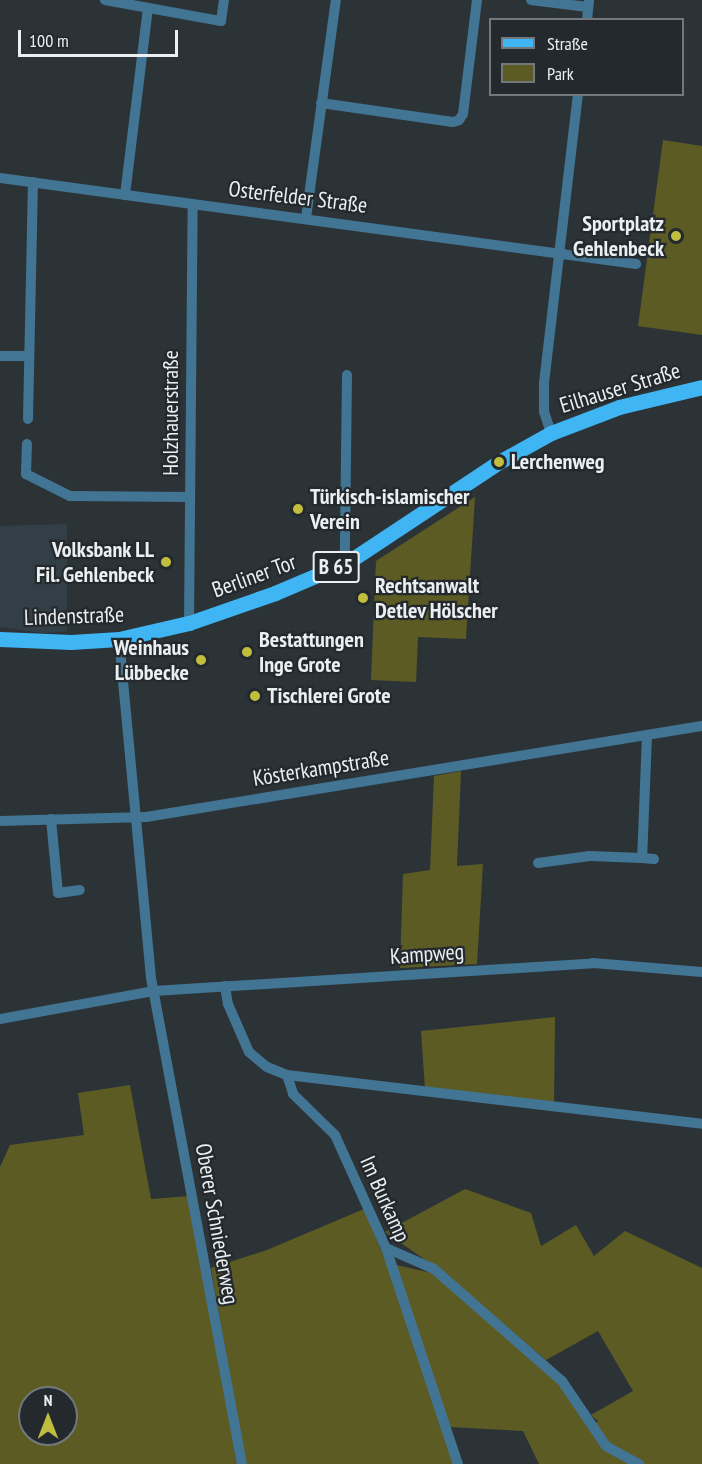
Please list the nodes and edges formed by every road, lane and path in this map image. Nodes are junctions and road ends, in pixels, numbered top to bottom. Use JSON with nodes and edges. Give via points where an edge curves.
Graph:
{"nodes":[{"id":1,"x":107,"y":0,"type":"edge"},
{"id":2,"x":224,"y":0,"type":"edge"},
{"id":3,"x":336,"y":0,"type":"edge"},
{"id":4,"x":477,"y":0,"type":"edge"},
{"id":5,"x":531,"y":0,"type":"edge"},
{"id":6,"x":589,"y":4,"type":"edge"},
{"id":7,"x":148,"y":9,"type":"junction"},
{"id":8,"x":578,"y":96,"type":"edge"},
{"id":9,"x":321,"y":103,"type":"junction"},
{"id":10,"x":0,"y":178,"type":"edge"},
{"id":11,"x":33,"y":182,"type":"junction"},
{"id":12,"x":125,"y":195,"type":"junction"},
{"id":13,"x":193,"y":204,"type":"junction"},
{"id":14,"x":306,"y":218,"type":"junction"},
{"id":15,"x":559,"y":252,"type":"junction"},
{"id":16,"x":636,"y":264,"type":"dead end"},
{"id":17,"x":0,"y":356,"type":"edge"},
{"id":18,"x":29,"y":356,"type":"junction"},
{"id":19,"x":347,"y":375,"type":"dead end"},
{"id":20,"x":702,"y":387,"type":"edge"},
{"id":21,"x":28,"y":419,"type":"dead end"},
{"id":22,"x":551,"y":433,"type":"junction"},
{"id":23,"x":27,"y":444,"type":"dead end"},
{"id":24,"x":190,"y":497,"type":"junction"},
{"id":25,"x":348,"y":562,"type":"junction"},
{"id":26,"x":189,"y":623,"type":"junction"},
{"id":27,"x":150,"y":634,"type":"joint"},
{"id":28,"x":0,"y":639,"type":"edge"},
{"id":29,"x":119,"y":639,"type":"junction"},
{"id":30,"x":702,"y":726,"type":"edge"},
{"id":31,"x":647,"y":736,"type":"junction"},
{"id":32,"x":135,"y":818,"type":"junction"},
{"id":33,"x":51,"y":819,"type":"junction"},
{"id":34,"x":0,"y":821,"type":"edge"},
{"id":35,"x":642,"y":858,"type":"junction"},
{"id":36,"x":654,"y":859,"type":"dead end"},
{"id":37,"x":538,"y":863,"type":"dead end"},
{"id":38,"x":80,"y":890,"type":"dead end"},
{"id":39,"x":702,"y":972,"type":"edge"},
{"id":40,"x":225,"y":986,"type":"junction"},
{"id":41,"x":154,"y":991,"type":"junction"},
{"id":42,"x":0,"y":1019,"type":"edge"},
{"id":43,"x":287,"y":1075,"type":"junction"},
{"id":44,"x":702,"y":1124,"type":"edge"},
{"id":45,"x":386,"y":1248,"type":"junction"},
{"id":46,"x":242,"y":1464,"type":"edge"},
{"id":47,"x":458,"y":1464,"type":"edge"},
{"id":48,"x":639,"y":1464,"type":"edge"}],
"edges":[{"from":1,"to":7,"type":"street"},
{"from":2,"to":7,"type":"street","via":[[221,21]]},
{"from":3,"to":9,"type":"street"},
{"from":4,"to":9,"type":"street","via":[[463,114],[459,120]]},
{"from":5,"to":6,"type":"street"},
{"from":7,"to":12,"type":"street"},
{"from":8,"to":15,"type":"street"},
{"from":9,"to":14,"type":"street"},
{"from":10,"to":11,"type":"street","name":"Osterfelder Straße"},
{"from":11,"to":12,"type":"street","name":"Osterfelder Straße"},
{"from":11,"to":18,"type":"street"},
{"from":12,"to":13,"type":"street","name":"Osterfelder Straße"},
{"from":13,"to":14,"type":"street","name":"Osterfelder Straße"},
{"from":13,"to":24,"type":"street","name":"Holzhauerstraße"},
{"from":14,"to":15,"type":"street","name":"Osterfelder Straße"},
{"from":15,"to":16,"type":"street"},
{"from":15,"to":22,"type":"street","via":[[544,383],[544,412]]},
{"from":17,"to":18,"type":"street"},
{"from":18,"to":21,"type":"street"},
{"from":19,"to":25,"type":"street"},
{"from":20,"to":22,"type":"main road","name":"Eilhauser Straße","number":"B 65","via":[[619,407]]},
{"from":22,"to":25,"type":"main road","name":"Berliner Tor","number":"B 65","via":[[498,462]]},
{"from":23,"to":24,"type":"street","via":[[27,474],[70,496]]},
{"from":24,"to":26,"type":"street","name":"Holzhauerstraße"},
{"from":25,"to":26,"type":"main road","name":"Berliner Tor","number":"B 65"},
{"from":26,"to":27,"type":"main road","name":"Berliner Tor","number":"B 65"},
{"from":27,"to":29,"type":"main road","name":"Lindenstraße","number":"B 65"},
{"from":28,"to":29,"type":"main road","name":"Lindenstraße","number":"B 65"},
{"from":29,"to":32,"type":"street","name":"Oberer Schniederweg"},
{"from":30,"to":31,"type":"street","name":"Kösterkampstraße"},
{"from":31,"to":32,"type":"street","name":"Kösterkampstraße"},
{"from":31,"to":35,"type":"street"},
{"from":32,"to":33,"type":"street","name":"Kösterkampstraße"},
{"from":32,"to":41,"type":"street","name":"Oberer Schniederweg"},
{"from":33,"to":34,"type":"street","name":"Kösterkampstraße"},
{"from":33,"to":38,"type":"street","via":[[58,893]]},
{"from":35,"to":36,"type":"street"},
{"from":35,"to":37,"type":"street","via":[[590,856]]},
{"from":39,"to":40,"type":"street","name":"Kampweg","via":[[593,963]]},
{"from":40,"to":41,"type":"street","name":"Kampweg"},
{"from":40,"to":43,"type":"street","via":[[228,1004],[249,1052],[267,1067]]},
{"from":41,"to":42,"type":"street","name":"Kampweg"},
{"from":41,"to":46,"type":"street","name":"Oberer Schniederweg"},
{"from":43,"to":44,"type":"street"},
{"from":43,"to":45,"type":"street","name":"Im Burkamp","via":[[293,1094],[335,1135]]},
{"from":45,"to":47,"type":"street","name":"Im Burkamp"},
{"from":45,"to":48,"type":"street","via":[[434,1269],[562,1381],[606,1446]]}]}
